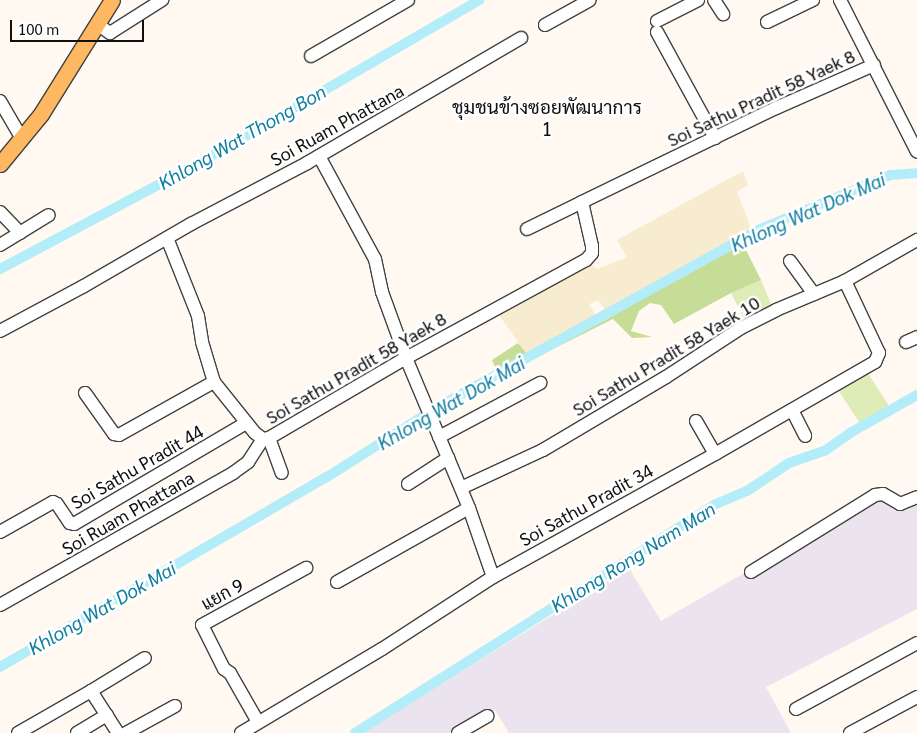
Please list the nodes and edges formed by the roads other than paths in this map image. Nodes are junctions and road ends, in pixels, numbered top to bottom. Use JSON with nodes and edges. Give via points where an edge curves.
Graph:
{"nodes":[{"id":1,"x":112,"y":0,"type":"edge"},
{"id":2,"x":162,"y":0,"type":"edge"},
{"id":3,"x":408,"y":0,"type":"edge"},
{"id":4,"x":590,"y":0,"type":"edge"},
{"id":5,"x":698,"y":0,"type":"edge"},
{"id":6,"x":714,"y":0,"type":"edge"},
{"id":7,"x":813,"y":0,"type":"edge"},
{"id":8,"x":840,"y":0,"type":"edge"},
{"id":9,"x":723,"y":14,"type":"dead end"},
{"id":10,"x":767,"y":22,"type":"dead end"},
{"id":11,"x":97,"y":24,"type":"junction"},
{"id":12,"x":545,"y":25,"type":"dead end"},
{"id":13,"x":521,"y":38,"type":"dead end"},
{"id":14,"x":311,"y":56,"type":"dead end"},
{"id":15,"x":874,"y":65,"type":"junction"},
{"id":16,"x":0,"y":102,"type":"edge"},
{"id":17,"x":715,"y":138,"type":"junction"},
{"id":18,"x":22,"y":139,"type":"junction"},
{"id":19,"x":917,"y":152,"type":"edge"},
{"id":20,"x":319,"y":156,"type":"junction"},
{"id":21,"x":0,"y":164,"type":"edge"},
{"id":22,"x":582,"y":202,"type":"junction"},
{"id":23,"x":0,"y":212,"type":"edge"},
{"id":24,"x":48,"y":215,"type":"dead end"},
{"id":25,"x":527,"y":229,"type":"dead end"},
{"id":26,"x":20,"y":233,"type":"junction"},
{"id":27,"x":167,"y":238,"type":"junction"},
{"id":28,"x":917,"y":240,"type":"edge"},
{"id":29,"x":0,"y":245,"type":"edge"},
{"id":30,"x":790,"y":261,"type":"dead end"},
{"id":31,"x":845,"y":281,"type":"junction"},
{"id":32,"x":814,"y":294,"type":"junction"},
{"id":33,"x":0,"y":330,"type":"edge"},
{"id":34,"x":406,"y":358,"type":"junction"},
{"id":35,"x":214,"y":382,"type":"junction"},
{"id":36,"x":540,"y":383,"type":"dead end"},
{"id":37,"x":85,"y":392,"type":"dead end"},
{"id":38,"x":792,"y":410,"type":"junction"},
{"id":39,"x":696,"y":421,"type":"dead end"},
{"id":40,"x":246,"y":423,"type":"junction"},
{"id":41,"x":805,"y":436,"type":"dead end"},
{"id":42,"x":439,"y":437,"type":"junction"},
{"id":43,"x":266,"y":439,"type":"junction"},
{"id":44,"x":715,"y":454,"type":"junction"},
{"id":45,"x":448,"y":458,"type":"junction"},
{"id":46,"x":282,"y":473,"type":"dead end"},
{"id":47,"x":408,"y":484,"type":"dead end"},
{"id":48,"x":461,"y":488,"type":"junction"},
{"id":49,"x":917,"y":497,"type":"edge"},
{"id":50,"x":469,"y":508,"type":"junction"},
{"id":51,"x":0,"y":532,"type":"edge"},
{"id":52,"x":306,"y":568,"type":"dead end"},
{"id":53,"x":751,"y":572,"type":"dead end"},
{"id":54,"x":493,"y":576,"type":"junction"},
{"id":55,"x":337,"y":582,"type":"dead end"},
{"id":56,"x":0,"y":605,"type":"edge"},
{"id":57,"x":917,"y":643,"type":"edge"},
{"id":58,"x":145,"y":658,"type":"dead end"},
{"id":59,"x":92,"y":691,"type":"junction"},
{"id":60,"x":917,"y":697,"type":"edge"},
{"id":61,"x":175,"y":706,"type":"dead end"},
{"id":62,"x":796,"y":710,"type":"dead end"},
{"id":63,"x":107,"y":716,"type":"junction"},
{"id":64,"x":488,"y":716,"type":"dead end"},
{"id":65,"x":258,"y":722,"type":"junction"},
{"id":66,"x":18,"y":733,"type":"edge"},
{"id":67,"x":77,"y":733,"type":"edge"},
{"id":68,"x":118,"y":733,"type":"edge"},
{"id":69,"x":126,"y":733,"type":"edge"},
{"id":70,"x":241,"y":733,"type":"edge"},
{"id":71,"x":458,"y":733,"type":"edge"},
{"id":72,"x":850,"y":733,"type":"edge"}],
"edges":[{"from":1,"to":11,"type":"main road"},
{"from":2,"to":11,"type":"street","via":[[110,33]]},
{"from":3,"to":14,"type":"street"},
{"from":4,"to":12,"type":"street"},
{"from":5,"to":17,"type":"street","via":[[657,27]]},
{"from":6,"to":9,"type":"street"},
{"from":7,"to":10,"type":"street"},
{"from":8,"to":15,"type":"street"},
{"from":11,"to":18,"type":"main road"},
{"from":13,"to":20,"type":"street","name":"Soi Ruam Phattana"},
{"from":15,"to":17,"type":"street","name":"Soi Sathu Pradit 58 Yaek 8"},
{"from":15,"to":19,"type":"street"},
{"from":16,"to":18,"type":"street"},
{"from":17,"to":22,"type":"street","name":"Soi Sathu Pradit 58 Yaek 8"},
{"from":18,"to":21,"type":"main road"},
{"from":20,"to":27,"type":"street","name":"Soi Ruam Phattana"},
{"from":20,"to":34,"type":"street","via":[[375,259],[382,292]]},
{"from":22,"to":25,"type":"street","name":"Soi Sathu Pradit 58 Yaek 8"},
{"from":22,"to":34,"type":"street","name":"Soi Sathu Pradit 58 Yaek 8","via":[[592,246],[592,253],[586,260]]},
{"from":23,"to":26,"type":"street"},
{"from":24,"to":26,"type":"street"},
{"from":26,"to":29,"type":"street"},
{"from":27,"to":33,"type":"street","name":"Soi Ruam Phattana"},
{"from":27,"to":35,"type":"street","name":"Soi Sathu Pradit 58 Yaek 8","via":[[198,316]]},
{"from":28,"to":31,"type":"street","name":"Soi Sathu Pradit 58 Yaek 10"},
{"from":30,"to":32,"type":"street"},
{"from":31,"to":32,"type":"street","name":"Soi Sathu Pradit 58 Yaek 10"},
{"from":31,"to":38,"type":"street","name":"Soi Sathu Pradit 34","via":[[879,353],[878,358]]},
{"from":32,"to":48,"type":"street","name":"Soi Sathu Pradit 58 Yaek 10","via":[[741,328],[543,450]]},
{"from":34,"to":42,"type":"street"},
{"from":34,"to":43,"type":"street","name":"Soi Sathu Pradit 58 Yaek 8"},
{"from":35,"to":37,"type":"street","via":[[119,435],[114,434]]},
{"from":35,"to":40,"type":"street","name":"Soi Sathu Pradit 58 Yaek 8"},
{"from":36,"to":42,"type":"street"},
{"from":38,"to":41,"type":"street"},
{"from":38,"to":44,"type":"street","name":"Soi Sathu Pradit 34"},
{"from":39,"to":44,"type":"street"},
{"from":40,"to":43,"type":"street","name":"Soi Sathu Pradit 58 Yaek 8"},
{"from":40,"to":51,"type":"street","name":"Soi Sathu Pradit 44","via":[[74,524],[53,502]]},
{"from":42,"to":45,"type":"street"},
{"from":43,"to":46,"type":"street"},
{"from":43,"to":56,"type":"street","name":"Soi Ruam Phattana","via":[[248,462],[234,473]]},
{"from":44,"to":54,"type":"street","name":"Soi Sathu Pradit 34"},
{"from":45,"to":47,"type":"street"},
{"from":45,"to":48,"type":"street"},
{"from":48,"to":50,"type":"street"},
{"from":49,"to":53,"type":"street","via":[[900,504],[883,494],[875,495]]},
{"from":50,"to":54,"type":"street"},
{"from":50,"to":55,"type":"street"},
{"from":52,"to":65,"type":"street","name":"แยก 9","via":[[202,625],[224,669],[230,672]]},
{"from":54,"to":65,"type":"street","name":"Soi Sathu Pradit 34","via":[[382,649]]},
{"from":57,"to":62,"type":"street"},
{"from":58,"to":59,"type":"street"},
{"from":59,"to":63,"type":"street"},
{"from":59,"to":66,"type":"street"},
{"from":60,"to":72,"type":"street"},
{"from":61,"to":69,"type":"street"},
{"from":63,"to":67,"type":"street"},
{"from":63,"to":68,"type":"street"},
{"from":64,"to":71,"type":"street"},
{"from":65,"to":70,"type":"street","name":"Soi Sathu Pradit 34"}]}
